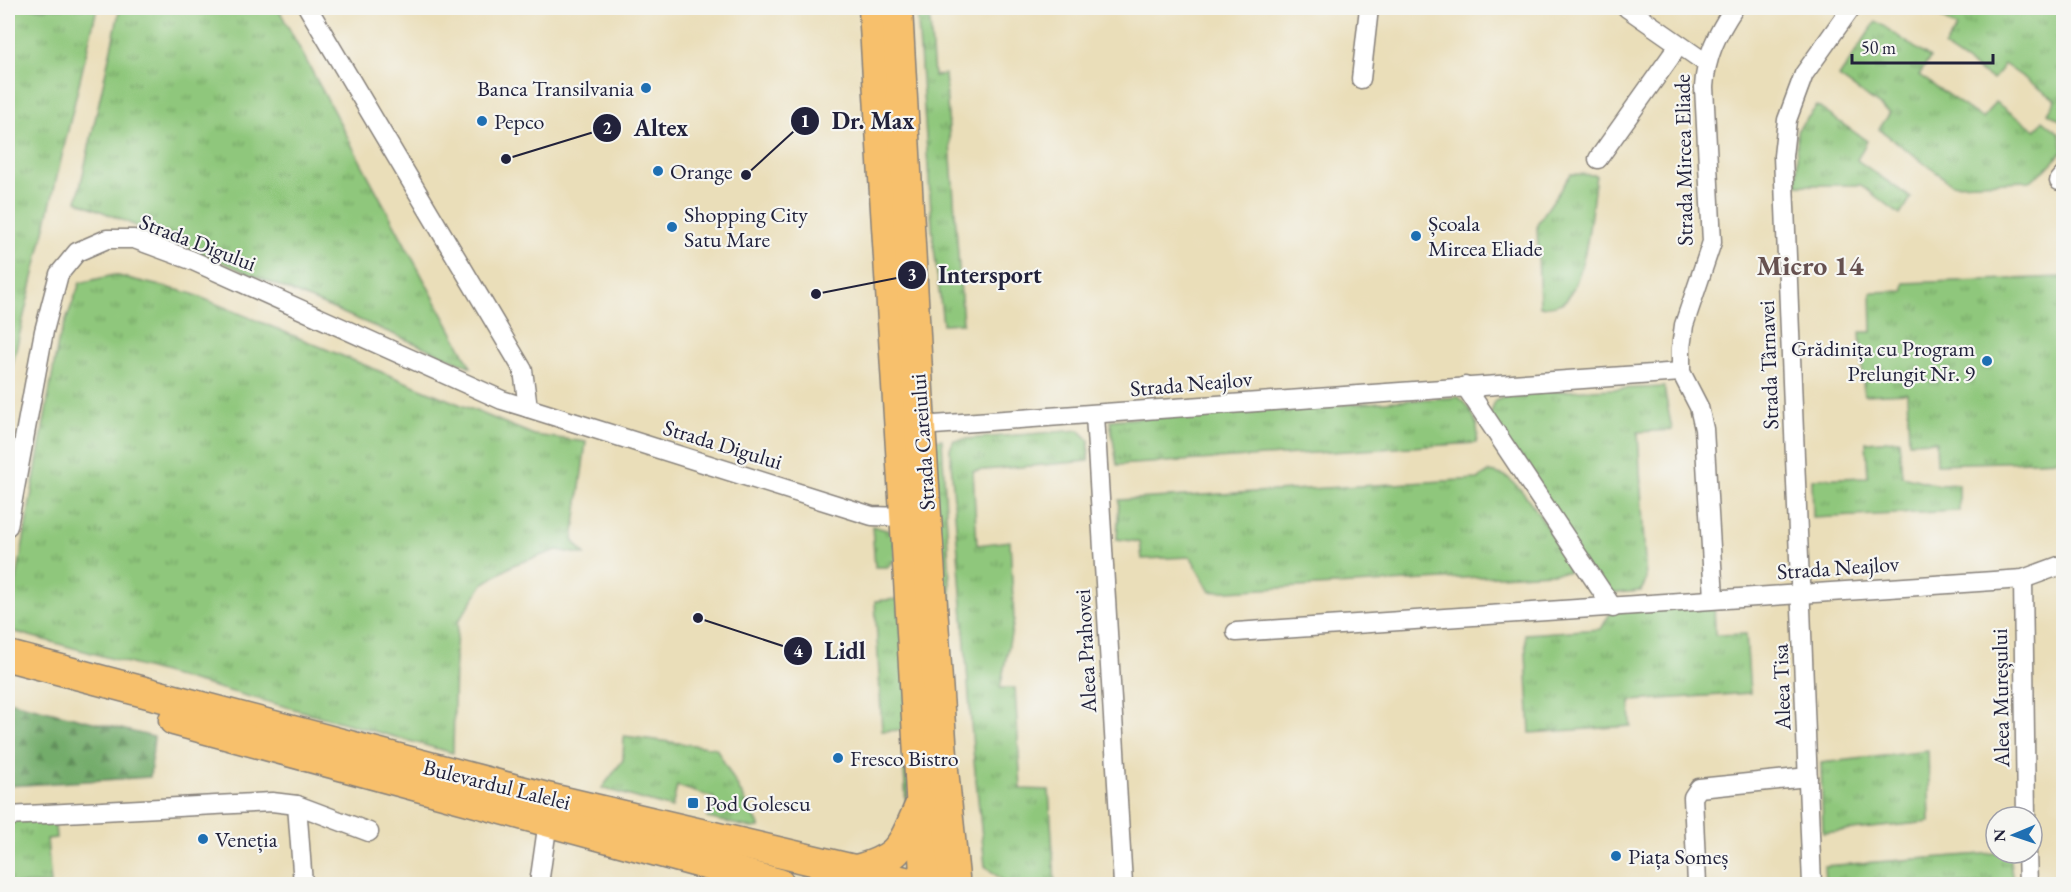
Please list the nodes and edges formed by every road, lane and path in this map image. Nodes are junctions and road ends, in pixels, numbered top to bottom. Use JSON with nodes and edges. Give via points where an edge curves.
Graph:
{"nodes":[{"id":1,"x":308,"y":8,"type":"edge"},
{"id":2,"x":874,"y":8,"type":"edge"},
{"id":3,"x":897,"y":8,"type":"edge"},
{"id":4,"x":1369,"y":8,"type":"edge"},
{"id":5,"x":1627,"y":8,"type":"edge"},
{"id":6,"x":1734,"y":8,"type":"edge"},
{"id":7,"x":1851,"y":8,"type":"edge"},
{"id":8,"x":1679,"y":45,"type":"junction"},
{"id":9,"x":1706,"y":63,"type":"junction"},
{"id":10,"x":1361,"y":79,"type":"dead end"},
{"id":11,"x":1598,"y":159,"type":"dead end"},
{"id":12,"x":1681,"y":372,"type":"junction"},
{"id":13,"x":1465,"y":386,"type":"junction"},
{"id":14,"x":528,"y":408,"type":"junction"},
{"id":15,"x":1095,"y":415,"type":"junction"},
{"id":16,"x":920,"y":426,"type":"junction"},
{"id":17,"x":904,"y":517,"type":"junction"},
{"id":18,"x":8,"y":526,"type":"edge"},
{"id":19,"x":2064,"y":564,"type":"edge"},
{"id":20,"x":2023,"y":579,"type":"junction"},
{"id":21,"x":1801,"y":594,"type":"junction"},
{"id":22,"x":1714,"y":598,"type":"junction"},
{"id":23,"x":1613,"y":608,"type":"junction"},
{"id":24,"x":1236,"y":632,"type":"dead end"},
{"id":25,"x":8,"y":656,"type":"edge"},
{"id":26,"x":8,"y":677,"type":"edge"},
{"id":27,"x":79,"y":685,"type":"junction"},
{"id":28,"x":1808,"y":777,"type":"junction"},
{"id":29,"x":922,"y":801,"type":"junction"},
{"id":30,"x":297,"y":805,"type":"junction"},
{"id":31,"x":2026,"y":805,"type":"edge"},
{"id":32,"x":8,"y":816,"type":"edge"},
{"id":33,"x":548,"y":821,"type":"junction"},
{"id":34,"x":369,"y":832,"type":"dead end"},
{"id":35,"x":2027,"y":865,"type":"edge"},
{"id":36,"x":856,"y":870,"type":"junction"},
{"id":37,"x":935,"y":881,"type":"edge"},
{"id":38,"x":303,"y":885,"type":"edge"},
{"id":39,"x":539,"y":885,"type":"edge"},
{"id":40,"x":779,"y":885,"type":"edge"},
{"id":41,"x":1123,"y":885,"type":"edge"},
{"id":42,"x":1697,"y":885,"type":"edge"},
{"id":43,"x":1812,"y":885,"type":"edge"},
{"id":44,"x":2028,"y":885,"type":"edge"}],
"edges":[{"from":1,"to":14,"type":"street","via":[[523,370]]},
{"from":2,"to":17,"type":"main road","name":"Strada Careiului"},
{"from":3,"to":16,"type":"main road","name":"Strada Careiului"},
{"from":4,"to":10,"type":"street"},
{"from":5,"to":8,"type":"street"},
{"from":6,"to":9,"type":"street","name":"Strada Mircea Eliade","via":[[1713,40]]},
{"from":7,"to":21,"type":"street","name":"Strada Târnavei","via":[[1804,74],[1787,120],[1783,156]]},
{"from":8,"to":9,"type":"street"},
{"from":8,"to":11,"type":"street","name":"Strada Mircea Eliade"},
{"from":9,"to":12,"type":"street","name":"Strada Mircea Eliade","via":[[1712,242],[1684,325]]},
{"from":12,"to":13,"type":"street","name":"Strada Neajlov"},
{"from":12,"to":22,"type":"street","via":[[1699,407],[1704,429]]},
{"from":13,"to":15,"type":"street","name":"Strada Neajlov"},
{"from":13,"to":23,"type":"street"},
{"from":14,"to":17,"type":"street","name":"Strada Digului","via":[[872,516]]},
{"from":14,"to":18,"type":"street","name":"Strada Digului","via":[[502,400],[191,260],[134,239],[107,239],[77,252],[58,274]]},
{"from":15,"to":16,"type":"street","name":"Strada Neajlov"},
{"from":15,"to":41,"type":"street","name":"Aleea Prahovei"},
{"from":16,"to":37,"type":"main road","name":"Strada Careiului","via":[[943,759]]},
{"from":17,"to":29,"type":"main road","name":"Strada Careiului"},
{"from":19,"to":20,"type":"street","name":"Strada Neajlov"},
{"from":20,"to":21,"type":"street","name":"Strada Neajlov"},
{"from":20,"to":31,"type":"street","name":"Aleea Mureșului"},
{"from":21,"to":22,"type":"street","name":"Strada Neajlov"},
{"from":21,"to":28,"type":"street","name":"Aleea Tisa"},
{"from":22,"to":23,"type":"street","name":"Strada Neajlov"},
{"from":23,"to":24,"type":"street","name":"Strada Neajlov"},
{"from":25,"to":27,"type":"main road"},
{"from":26,"to":27,"type":"main road"},
{"from":27,"to":33,"type":"main road","name":"Bulevardul Lalelei"},
{"from":27,"to":36,"type":"main road","name":"Bulevardul Lalelei"},
{"from":28,"to":42,"type":"street","via":[[1698,788],[1693,796]]},
{"from":28,"to":43,"type":"street","name":"Aleea Tisa"},
{"from":29,"to":36,"type":"main road","via":[[898,850],[880,863]]},
{"from":29,"to":37,"type":"main road","name":"Strada Careiului"},
{"from":30,"to":32,"type":"street","via":[[224,803]]},
{"from":30,"to":34,"type":"street"},
{"from":30,"to":38,"type":"street"},
{"from":33,"to":39,"type":"street"},
{"from":33,"to":40,"type":"main road","name":"Bulevardul Lalelei"},
{"from":35,"to":44,"type":"street"},
{"from":36,"to":37,"type":"main road","name":"Bulevardul Lalelei"}]}
